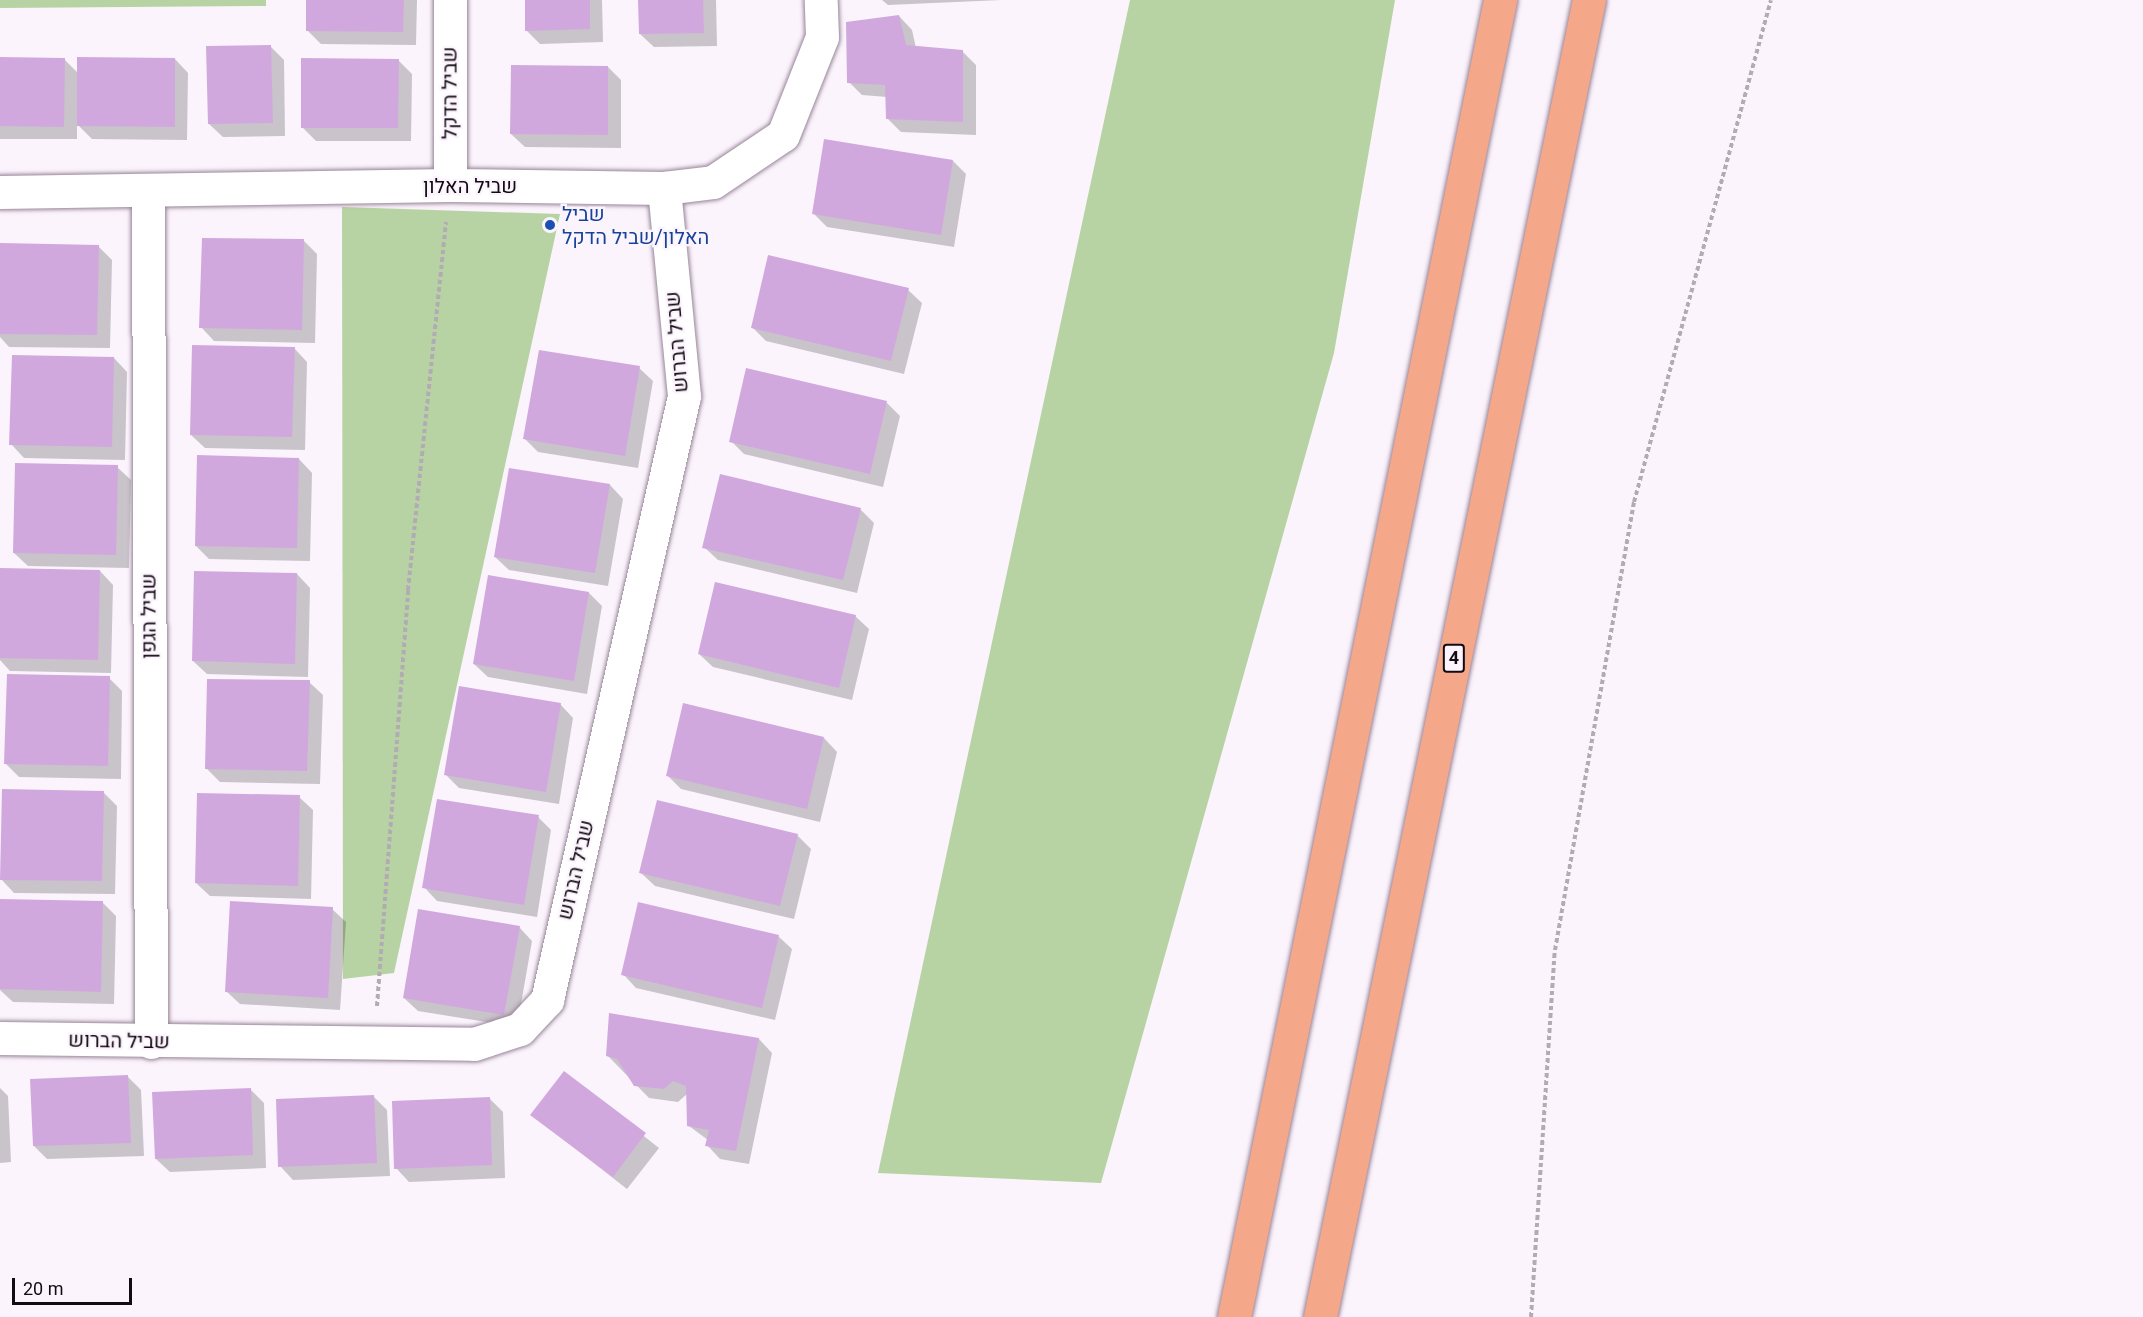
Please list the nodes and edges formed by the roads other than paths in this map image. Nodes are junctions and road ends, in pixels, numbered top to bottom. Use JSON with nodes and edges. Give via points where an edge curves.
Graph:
{"nodes":[{"id":1,"x":450,"y":0,"type":"edge"},
{"id":2,"x":821,"y":0,"type":"edge"},
{"id":3,"x":1500,"y":0,"type":"edge"},
{"id":4,"x":1589,"y":0,"type":"edge"},
{"id":5,"x":450,"y":185,"type":"junction"},
{"id":6,"x":663,"y":188,"type":"junction"},
{"id":7,"x":148,"y":189,"type":"junction"},
{"id":8,"x":0,"y":192,"type":"edge"},
{"id":9,"x":0,"y":1038,"type":"edge"},
{"id":10,"x":151,"y":1041,"type":"junction"},
{"id":11,"x":1234,"y":1317,"type":"edge"},
{"id":12,"x":1320,"y":1317,"type":"edge"}],
"edges":[{"from":1,"to":5,"type":"street","name":"שביל הדקל"},
{"from":2,"to":6,"type":"street","name":"שביל האלון","via":[[822,38],[783,135],[713,182]]},
{"from":3,"to":11,"type":"highway"},
{"from":4,"to":12,"type":"highway","number":"4"},
{"from":5,"to":6,"type":"street","name":"שביל האלון"},
{"from":5,"to":7,"type":"street","name":"שביל האלון"},
{"from":6,"to":10,"type":"street","name":"שביל הברוש","via":[[684,396],[547,1000],[520,1029],[474,1044]]},
{"from":7,"to":8,"type":"street","name":"שביל האלון"},
{"from":7,"to":10,"type":"street","name":"שביל הגפן"},
{"from":9,"to":10,"type":"street","name":"שביל הברוש"}]}
